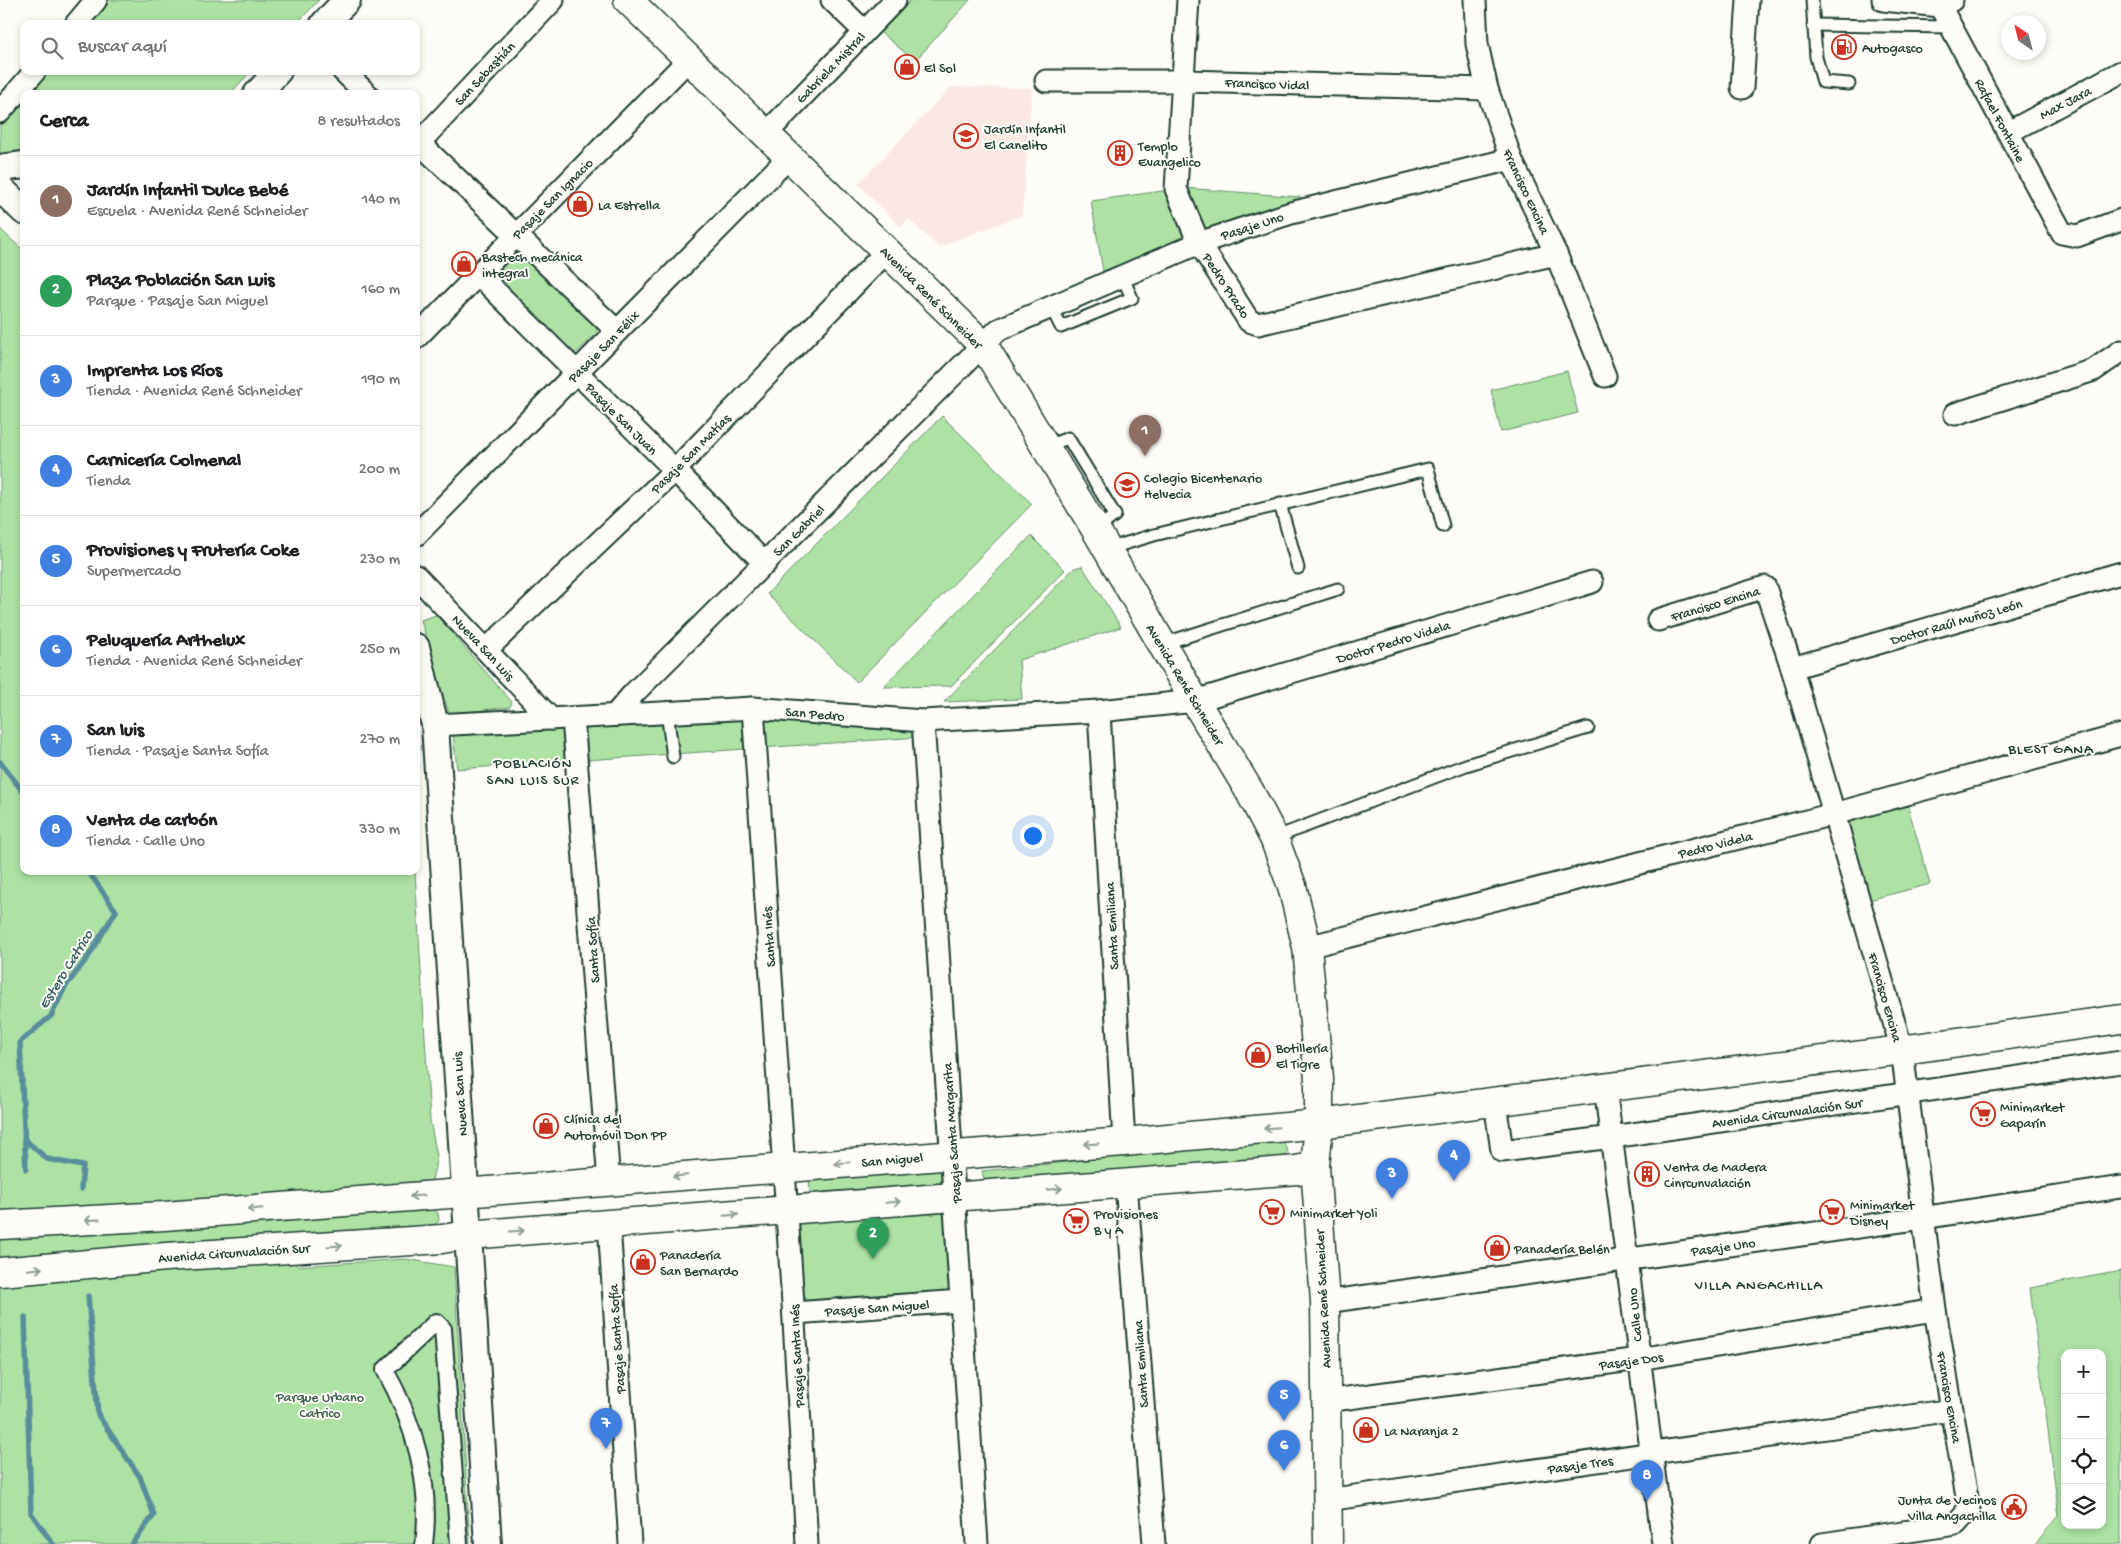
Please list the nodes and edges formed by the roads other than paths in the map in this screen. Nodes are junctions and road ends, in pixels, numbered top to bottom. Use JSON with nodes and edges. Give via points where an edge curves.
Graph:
{"nodes":[{"id":1,"x":96,"y":0,"type":"edge"},
{"id":2,"x":347,"y":0,"type":"edge"},
{"id":3,"x":552,"y":0,"type":"edge"},
{"id":4,"x":628,"y":0,"type":"edge"},
{"id":5,"x":832,"y":0,"type":"edge"},
{"id":6,"x":894,"y":0,"type":"edge"},
{"id":7,"x":1188,"y":0,"type":"edge"},
{"id":8,"x":1475,"y":0,"type":"edge"},
{"id":9,"x":1748,"y":0,"type":"edge"},
{"id":10,"x":1812,"y":0,"type":"edge"},
{"id":11,"x":1883,"y":0,"type":"edge"},
{"id":12,"x":1946,"y":3,"type":"edge"},
{"id":13,"x":79,"y":20,"type":"edge"},
{"id":14,"x":328,"y":20,"type":"edge"},
{"id":15,"x":1814,"y":25,"type":"junction"},
{"id":16,"x":1951,"y":27,"type":"junction"},
{"id":17,"x":864,"y":31,"type":"junction"},
{"id":18,"x":689,"y":59,"type":"junction"},
{"id":19,"x":2121,"y":72,"type":"edge"},
{"id":20,"x":32,"y":75,"type":"edge"},
{"id":21,"x":274,"y":75,"type":"edge"},
{"id":22,"x":348,"y":75,"type":"edge"},
{"id":23,"x":1046,"y":81,"type":"dead end"},
{"id":24,"x":1184,"y":81,"type":"junction"},
{"id":25,"x":1849,"y":84,"type":"dead end"},
{"id":26,"x":1742,"y":88,"type":"dead end"},
{"id":27,"x":1487,"y":89,"type":"junction"},
{"id":28,"x":261,"y":90,"type":"edge"},
{"id":29,"x":363,"y":90,"type":"edge"},
{"id":30,"x":0,"y":112,"type":"edge"},
{"id":31,"x":2009,"y":132,"type":"junction"},
{"id":32,"x":766,"y":134,"type":"junction"},
{"id":33,"x":420,"y":140,"type":"edge"},
{"id":34,"x":420,"y":146,"type":"edge"},
{"id":35,"x":789,"y":157,"type":"junction"},
{"id":36,"x":1511,"y":159,"type":"junction"},
{"id":37,"x":20,"y":166,"type":"edge"},
{"id":38,"x":0,"y":168,"type":"edge"},
{"id":39,"x":0,"y":188,"type":"edge"},
{"id":40,"x":20,"y":206,"type":"edge"},
{"id":41,"x":2121,"y":220,"type":"edge"},
{"id":42,"x":516,"y":234,"type":"junction"},
{"id":43,"x":1200,"y":243,"type":"junction"},
{"id":44,"x":887,"y":251,"type":"junction"},
{"id":45,"x":1556,"y":254,"type":"junction"},
{"id":46,"x":478,"y":274,"type":"junction"},
{"id":47,"x":617,"y":331,"type":"junction"},
{"id":48,"x":420,"y":334,"type":"edge"},
{"id":49,"x":984,"y":346,"type":"junction"},
{"id":50,"x":2121,"y":351,"type":"edge"},
{"id":51,"x":576,"y":373,"type":"junction"},
{"id":52,"x":1605,"y":376,"type":"dead end"},
{"id":53,"x":1955,"y":414,"type":"dead end"},
{"id":54,"x":675,"y":470,"type":"junction"},
{"id":55,"x":1280,"y":504,"type":"junction"},
{"id":56,"x":1443,"y":526,"type":"dead end"},
{"id":57,"x":420,"y":531,"type":"edge"},
{"id":58,"x":1101,"y":539,"type":"junction"},
{"id":59,"x":764,"y":564,"type":"junction"},
{"id":60,"x":1298,"y":568,"type":"dead end"},
{"id":61,"x":2121,"y":573,"type":"edge"},
{"id":62,"x":420,"y":580,"type":"edge"},
{"id":63,"x":1592,"y":582,"type":"dead end"},
{"id":64,"x":1338,"y":589,"type":"dead end"},
{"id":65,"x":1658,"y":620,"type":"dead end"},
{"id":66,"x":1162,"y":644,"type":"junction"},
{"id":67,"x":487,"y":649,"type":"junction"},
{"id":68,"x":420,"y":663,"type":"edge"},
{"id":69,"x":1792,"y":668,"type":"junction"},
{"id":70,"x":1195,"y":700,"type":"junction"},
{"id":71,"x":753,"y":708,"type":"junction"},
{"id":72,"x":1099,"y":711,"type":"junction"},
{"id":73,"x":667,"y":712,"type":"junction"},
{"id":74,"x":615,"y":715,"type":"junction"},
{"id":75,"x":573,"y":718,"type":"junction"},
{"id":76,"x":551,"y":719,"type":"junction"},
{"id":77,"x":923,"y":721,"type":"junction"},
{"id":78,"x":435,"y":725,"type":"junction"},
{"id":79,"x":1588,"y":728,"type":"dead end"},
{"id":80,"x":2121,"y":736,"type":"edge"},
{"id":81,"x":673,"y":757,"type":"dead end"},
{"id":82,"x":1834,"y":814,"type":"junction"},
{"id":83,"x":1274,"y":838,"type":"junction"},
{"id":84,"x":1307,"y":947,"type":"junction"},
{"id":85,"x":2121,"y":1019,"type":"edge"},
{"id":86,"x":1902,"y":1050,"type":"junction"},
{"id":87,"x":2121,"y":1062,"type":"edge"},
{"id":88,"x":1605,"y":1087,"type":"junction"},
{"id":89,"x":1907,"y":1094,"type":"junction"},
{"id":90,"x":1495,"y":1102,"type":"junction"},
{"id":91,"x":1319,"y":1124,"type":"junction"},
{"id":92,"x":1612,"y":1137,"type":"junction"},
{"id":93,"x":1124,"y":1142,"type":"junction"},
{"id":94,"x":953,"y":1154,"type":"junction"},
{"id":95,"x":1314,"y":1166,"type":"junction"},
{"id":96,"x":783,"y":1167,"type":"junction"},
{"id":97,"x":609,"y":1182,"type":"junction"},
{"id":98,"x":1126,"y":1183,"type":"junction"},
{"id":99,"x":2121,"y":1187,"type":"edge"},
{"id":100,"x":465,"y":1193,"type":"junction"},
{"id":101,"x":955,"y":1197,"type":"junction"},
{"id":102,"x":786,"y":1210,"type":"junction"},
{"id":103,"x":164,"y":1216,"type":"junction"},
{"id":104,"x":1922,"y":1218,"type":"junction"},
{"id":105,"x":609,"y":1224,"type":"junction"},
{"id":106,"x":0,"y":1225,"type":"edge"},
{"id":107,"x":468,"y":1235,"type":"junction"},
{"id":108,"x":166,"y":1256,"type":"junction"},
{"id":109,"x":1628,"y":1260,"type":"junction"},
{"id":110,"x":0,"y":1272,"type":"edge"},
{"id":111,"x":961,"y":1302,"type":"junction"},
{"id":112,"x":1325,"y":1302,"type":"junction"},
{"id":113,"x":1935,"y":1310,"type":"junction"},
{"id":114,"x":794,"y":1313,"type":"junction"},
{"id":115,"x":1639,"y":1359,"type":"junction"},
{"id":116,"x":1326,"y":1401,"type":"junction"},
{"id":117,"x":1952,"y":1410,"type":"junction"},
{"id":118,"x":1651,"y":1454,"type":"junction"},
{"id":119,"x":1327,"y":1500,"type":"junction"},
{"id":120,"x":424,"y":1544,"type":"edge"},
{"id":121,"x":459,"y":1544,"type":"edge"},
{"id":122,"x":488,"y":1544,"type":"edge"},
{"id":123,"x":630,"y":1544,"type":"edge"},
{"id":124,"x":807,"y":1544,"type":"edge"},
{"id":125,"x":977,"y":1544,"type":"edge"},
{"id":126,"x":1154,"y":1544,"type":"edge"},
{"id":127,"x":1328,"y":1544,"type":"edge"},
{"id":128,"x":1663,"y":1544,"type":"edge"},
{"id":129,"x":1822,"y":1544,"type":"edge"}],
"edges":[{"from":1,"to":13,"type":"street"},
{"from":2,"to":14,"type":"street"},
{"from":3,"to":33,"type":"street","name":"San Sebastián"},
{"from":4,"to":18,"type":"main road","name":"Avenida René Schneider"},
{"from":5,"to":17,"type":"street"},
{"from":6,"to":17,"type":"street","name":"Gabriela Mistral"},
{"from":7,"to":24,"type":"street","name":"Pedro Prado"},
{"from":8,"to":27,"type":"street","name":"Francisco Encina","via":[[1477,44]]},
{"from":9,"to":26,"type":"street"},
{"from":10,"to":15,"type":"lane"},
{"from":11,"to":12,"type":"street"},
{"from":12,"to":16,"type":"street","name":"Rafael Fontaine"},
{"from":15,"to":16,"type":"lane"},
{"from":15,"to":25,"type":"lane","via":[[1816,57],[1823,82]]},
{"from":16,"to":31,"type":"street","name":"Rafael Fontaine"},
{"from":17,"to":32,"type":"street","name":"Gabriela Mistral"},
{"from":18,"to":32,"type":"main road","name":"Avenida René Schneider"},
{"from":18,"to":42,"type":"street","name":"Pasaje San Ignacio"},
{"from":19,"to":31,"type":"street","name":"Max Jara"},
{"from":20,"to":30,"type":"street"},
{"from":21,"to":28,"type":"street"},
{"from":22,"to":29,"type":"street"},
{"from":23,"to":24,"type":"street","name":"Francisco Vidal"},
{"from":24,"to":27,"type":"street","name":"Francisco Vidal"},
{"from":24,"to":43,"type":"street","name":"Pedro Prado","via":[[1176,189]]},
{"from":27,"to":36,"type":"street","name":"Francisco Encina"},
{"from":31,"to":41,"type":"street","name":"Rafael Fontaine","via":[[2062,233],[2076,236]]},
{"from":32,"to":35,"type":"main road","name":"Avenida René Schneider"},
{"from":34,"to":42,"type":"street"},
{"from":35,"to":44,"type":"main road","name":"Avenida René Schneider"},
{"from":35,"to":47,"type":"street","name":"Pasaje San Félix"},
{"from":36,"to":43,"type":"street","name":"Pasaje Uno","via":[[1292,213]]},
{"from":36,"to":45,"type":"street","name":"Francisco Encina"},
{"from":37,"to":38,"type":"street"},
{"from":39,"to":40,"type":"street"},
{"from":42,"to":46,"type":"street","name":"Pasaje San Ignacio"},
{"from":42,"to":47,"type":"street"},
{"from":43,"to":45,"type":"street","name":"Pedro Prado","via":[[1249,321],[1258,324]]},
{"from":43,"to":49,"type":"street","name":"Pasaje Uno","via":[[998,330]]},
{"from":44,"to":49,"type":"main road","name":"Avenida René Schneider"},
{"from":44,"to":54,"type":"street","name":"Pasaje San Matías"},
{"from":45,"to":52,"type":"street","name":"Francisco Encina"},
{"from":46,"to":48,"type":"street","name":"Pasaje San Ignacio"},
{"from":46,"to":51,"type":"street","name":"Pasaje San Juan"},
{"from":47,"to":51,"type":"street","name":"Pasaje San Félix"},
{"from":49,"to":58,"type":"main road","name":"Avenida René Schneider"},
{"from":49,"to":59,"type":"street","name":"San Gabriel"},
{"from":50,"to":53,"type":"street","via":[[2094,370]]},
{"from":51,"to":54,"type":"street","name":"Pasaje San Juan"},
{"from":51,"to":57,"type":"street","name":"Pasaje San Félix"},
{"from":54,"to":59,"type":"street","name":"Pasaje San Juan"},
{"from":54,"to":67,"type":"street","name":"Pasaje San Matías"},
{"from":55,"to":56,"type":"lane","via":[[1428,469]]},
{"from":55,"to":58,"type":"lane"},
{"from":55,"to":60,"type":"lane"},
{"from":58,"to":66,"type":"main road","name":"Avenida René Schneider"},
{"from":59,"to":74,"type":"street","name":"San Gabriel"},
{"from":61,"to":69,"type":"street","name":"Doctor Raúl Muñoz León"},
{"from":62,"to":67,"type":"street","name":"Nueva San Luis"},
{"from":63,"to":70,"type":"street","name":"Doctor Pedro Videla"},
{"from":64,"to":66,"type":"lane"},
{"from":65,"to":69,"type":"street","name":"Francisco Encina","via":[[1765,588]]},
{"from":66,"to":70,"type":"main road","name":"Avenida René Schneider"},
{"from":67,"to":76,"type":"street","name":"Nueva San Luis"},
{"from":68,"to":78,"type":"street","name":"Nueva San Luis"},
{"from":69,"to":82,"type":"street","name":"Francisco Encina"},
{"from":70,"to":72,"type":"street","name":"San Pedro"},
{"from":70,"to":83,"type":"main road","name":"Avenida René Schneider"},
{"from":71,"to":73,"type":"street","name":"San Pedro"},
{"from":71,"to":77,"type":"street","name":"San Pedro"},
{"from":71,"to":96,"type":"street","name":"Santa Inés"},
{"from":72,"to":77,"type":"street","name":"San Pedro"},
{"from":72,"to":93,"type":"street","name":"Santa Emiliana"},
{"from":73,"to":74,"type":"street","name":"San Pedro"},
{"from":73,"to":81,"type":"lane"},
{"from":74,"to":75,"type":"street","name":"San Pedro"},
{"from":75,"to":76,"type":"street","name":"San Pedro"},
{"from":75,"to":97,"type":"street","name":"Santa Sofía"},
{"from":76,"to":78,"type":"street","name":"San Pedro"},
{"from":77,"to":94,"type":"street","name":"Pasaje Santa Margarita"},
{"from":78,"to":100,"type":"street","name":"Nueva San Luis"},
{"from":79,"to":83,"type":"lane","via":[[1466,765]]},
{"from":80,"to":82,"type":"street","name":"Pedro Videla"},
{"from":82,"to":84,"type":"street","name":"Pedro Videla"},
{"from":82,"to":86,"type":"street","name":"Francisco Encina"},
{"from":83,"to":84,"type":"main road","name":"Avenida René Schneider","via":[[1292,886]]},
{"from":84,"to":91,"type":"main road","name":"Avenida René Schneider","via":[[1319,1079]]},
{"from":85,"to":86,"type":"main road"},
{"from":86,"to":88,"type":"main road"},
{"from":86,"to":89,"type":"street","name":"Francisco Encina"},
{"from":87,"to":89,"type":"street","name":"Avenida Circunvalación Sur"},
{"from":88,"to":90,"type":"main road"},
{"from":88,"to":92,"type":"street","name":"Calle Uno"},
{"from":89,"to":92,"type":"street","name":"Avenida Circunvalación Sur"},
{"from":89,"to":104,"type":"street","name":"Francisco Encina"},
{"from":90,"to":91,"type":"main road"},
{"from":90,"to":92,"type":"street","name":"Avenida Circunvalación Sur","via":[[1502,1151]]},
{"from":91,"to":93,"type":"main road","name":"San Miguel","one_way":true},
{"from":91,"to":95,"type":"main road","name":"Avenida René Schneider"},
{"from":92,"to":109,"type":"street","name":"Calle Uno"},
{"from":93,"to":94,"type":"main road","name":"San Miguel","one_way":true},
{"from":94,"to":96,"type":"main road","name":"San Miguel","one_way":true},
{"from":94,"to":101,"type":"street","name":"Pasaje Santa Margarita"},
{"from":95,"to":98,"type":"main road"},
{"from":95,"to":112,"type":"main road","name":"Avenida René Schneider"},
{"from":96,"to":97,"type":"main road","name":"San Miguel","one_way":true},
{"from":96,"to":102,"type":"street","name":"Pasaje Santa Inés"},
{"from":97,"to":100,"type":"main road","name":"San Miguel"},
{"from":101,"to":98,"type":"main road","one_way":true},
{"from":98,"to":126,"type":"street","name":"Santa Emiliana"},
{"from":99,"to":104,"type":"street","name":"Pasaje Uno"},
{"from":100,"to":103,"type":"main road","one_way":true},
{"from":100,"to":107,"type":"street","name":"Nueva San Luis"},
{"from":102,"to":101,"type":"main road","one_way":true},
{"from":101,"to":111,"type":"street","name":"Pasaje Santa Margarita"},
{"from":105,"to":102,"type":"main road","one_way":true},
{"from":102,"to":114,"type":"street","name":"Pasaje Santa Inés"},
{"from":103,"to":106,"type":"main road","one_way":true},
{"from":103,"to":108,"type":"main road"},
{"from":104,"to":109,"type":"street","name":"Pasaje Uno"},
{"from":104,"to":113,"type":"street","name":"Francisco Encina"},
{"from":107,"to":105,"type":"main road","one_way":true},
{"from":105,"to":123,"type":"street","name":"Pasaje Santa Sofía"},
{"from":108,"to":107,"type":"main road","name":"Avenida Circunvalación Sur","one_way":true},
{"from":107,"to":122,"type":"street","name":"Nueva San Luis"},
{"from":110,"to":108,"type":"main road","name":"Avenida Circunvalación Sur","one_way":true},
{"from":109,"to":112,"type":"street","name":"Pasaje Uno"},
{"from":109,"to":115,"type":"street","name":"Calle Uno"},
{"from":111,"to":114,"type":"street","name":"Pasaje San Miguel"},
{"from":111,"to":125,"type":"street","name":"Pasaje Santa Margarita"},
{"from":112,"to":116,"type":"main road","name":"Avenida René Schneider"},
{"from":113,"to":115,"type":"street","name":"Pasaje Dos"},
{"from":113,"to":117,"type":"street","name":"Francisco Encina"},
{"from":114,"to":124,"type":"street","name":"Pasaje Santa Inés"},
{"from":115,"to":116,"type":"street","name":"Pasaje Dos"},
{"from":115,"to":118,"type":"street","name":"Calle Uno"},
{"from":116,"to":119,"type":"main road","name":"Avenida René Schneider"},
{"from":117,"to":118,"type":"street","name":"Pasaje Tres"},
{"from":117,"to":129,"type":"street","name":"Francisco Encina","via":[[1969,1509],[1956,1524]]},
{"from":118,"to":119,"type":"street","name":"Pasaje Tres"},
{"from":118,"to":128,"type":"street","name":"Calle Uno"},
{"from":119,"to":127,"type":"main road","name":"Avenida René Schneider"},
{"from":120,"to":121,"type":"street","via":[[426,1507],[414,1436],[385,1370],[436,1322],[443,1329]]}]}
